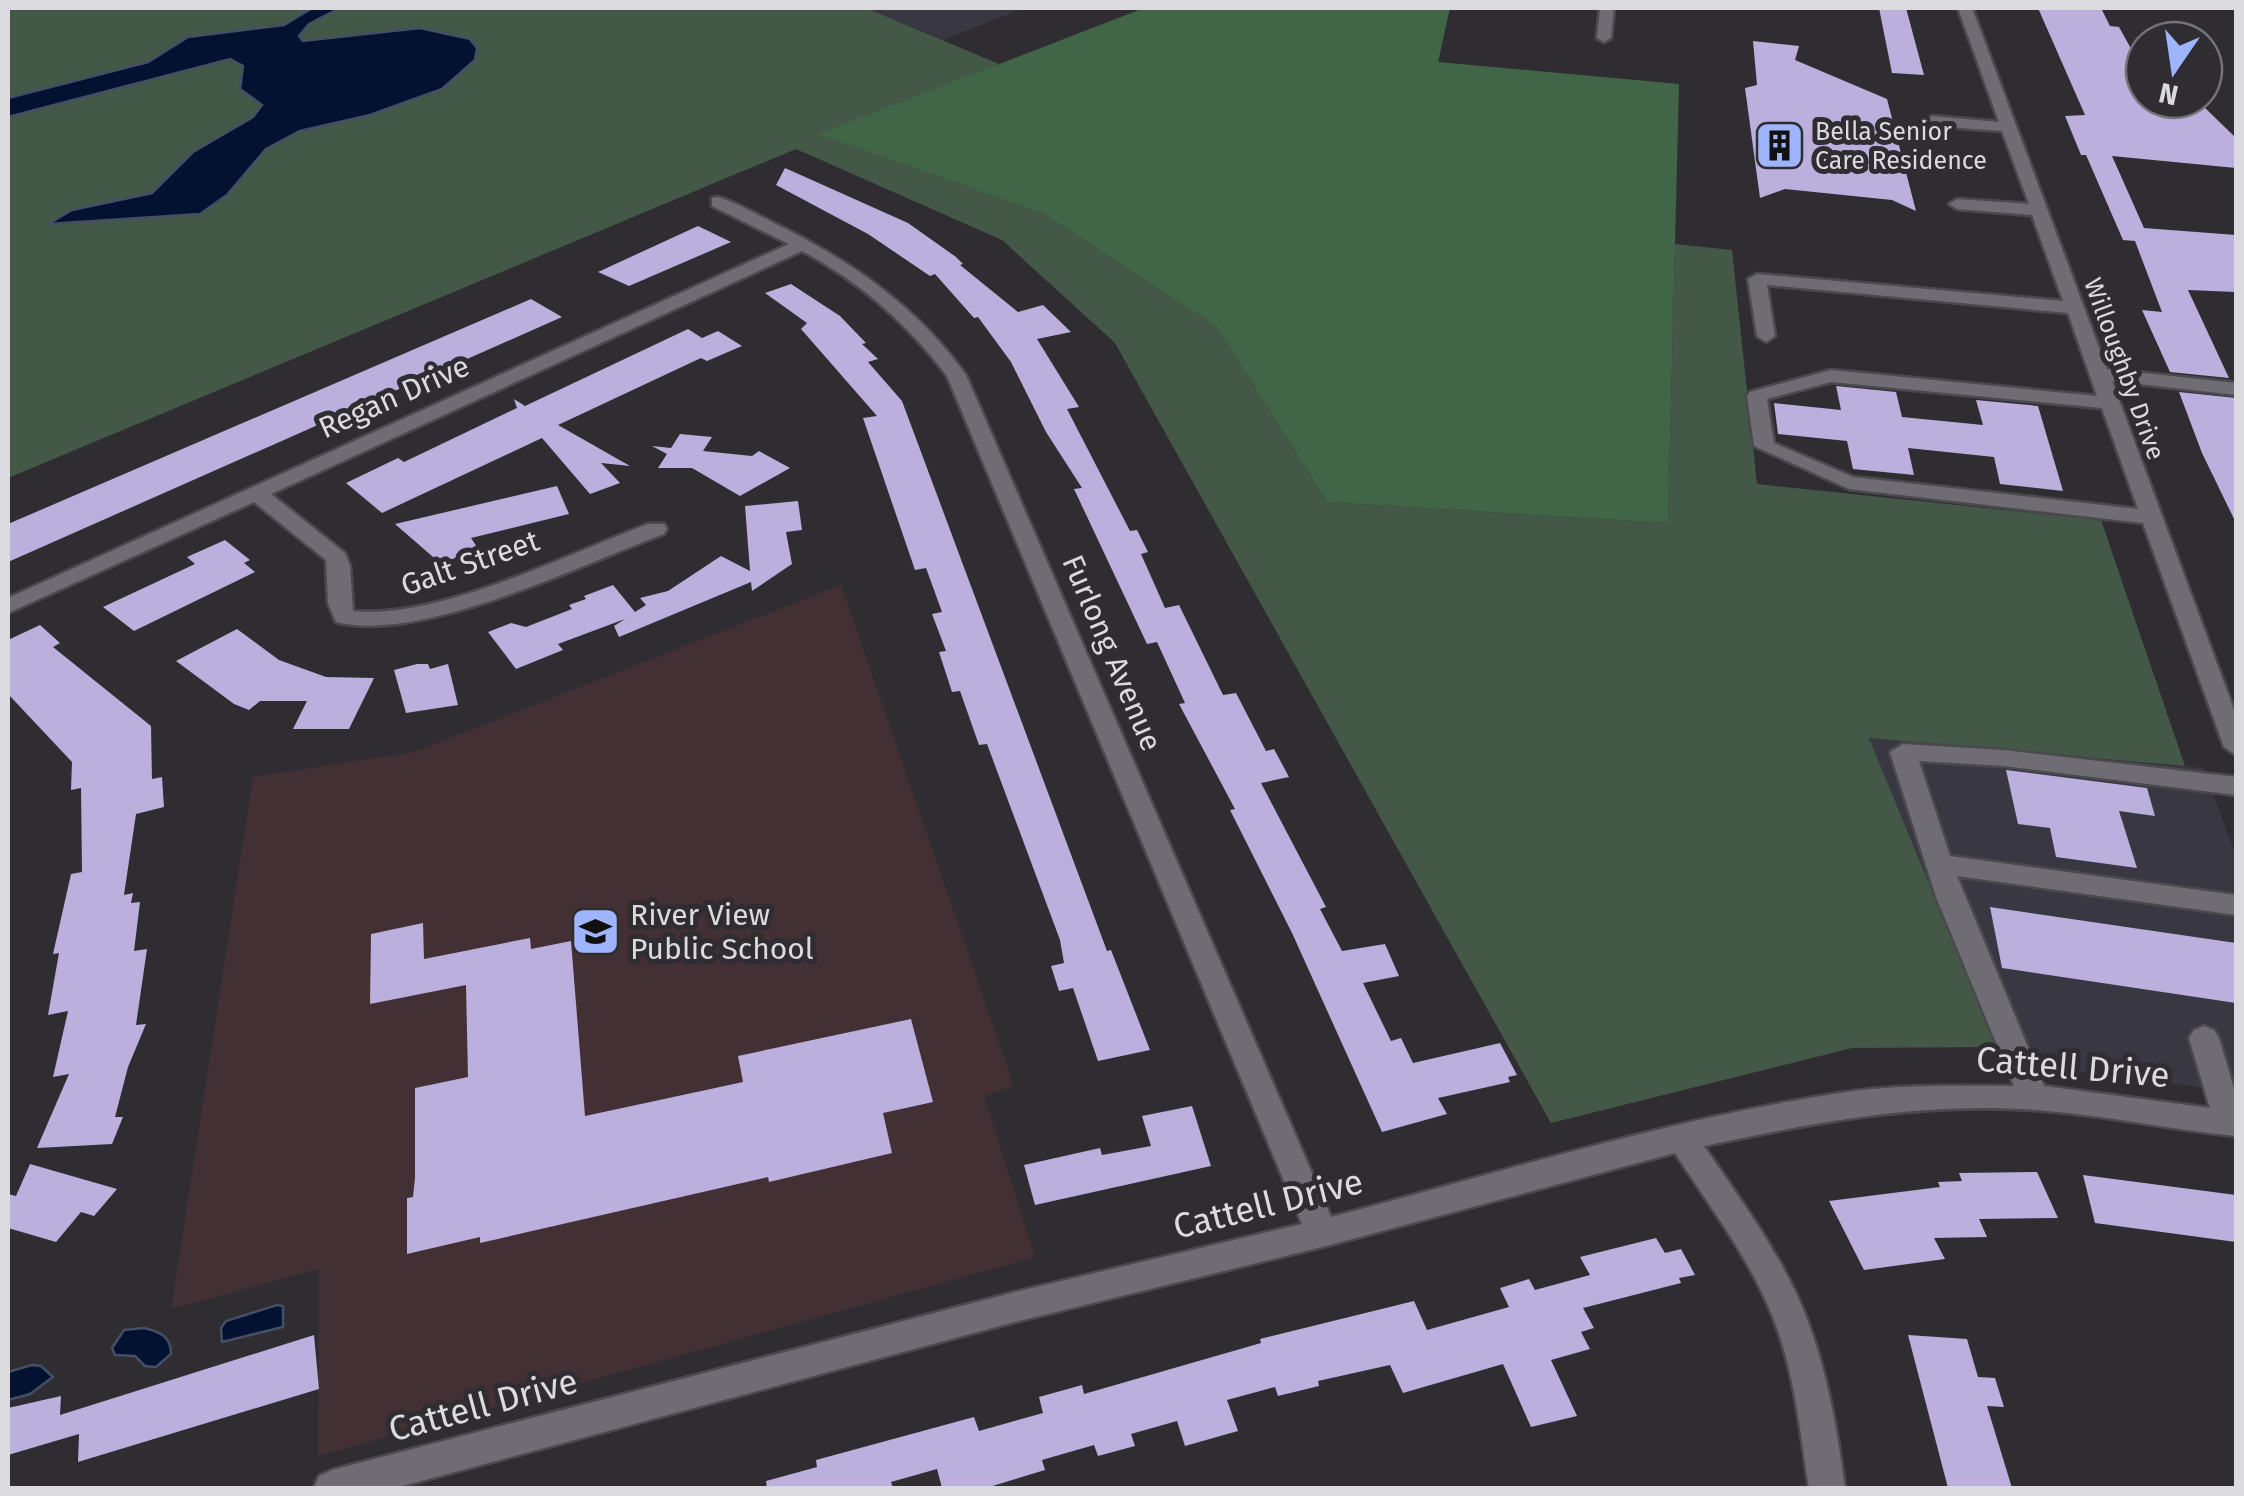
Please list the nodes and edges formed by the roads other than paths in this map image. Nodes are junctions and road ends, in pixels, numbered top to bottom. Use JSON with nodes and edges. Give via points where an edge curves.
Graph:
{"nodes":[{"id":1,"x":1606,"y":8,"type":"edge"},
{"id":2,"x":1965,"y":8,"type":"edge"},
{"id":3,"x":1610,"y":58,"type":"dead end"},
{"id":4,"x":1932,"y":121,"type":"dead end"},
{"id":5,"x":2009,"y":127,"type":"junction"},
{"id":6,"x":718,"y":202,"type":"dead end"},
{"id":7,"x":1957,"y":204,"type":"dead end"},
{"id":8,"x":2040,"y":210,"type":"junction"},
{"id":9,"x":804,"y":243,"type":"junction"},
{"id":10,"x":2075,"y":308,"type":"junction"},
{"id":11,"x":1766,"y":336,"type":"dead end"},
{"id":12,"x":2099,"y":374,"type":"junction"},
{"id":13,"x":2236,"y":389,"type":"edge"},
{"id":14,"x":2110,"y":403,"type":"junction"},
{"id":15,"x":256,"y":493,"type":"junction"},
{"id":16,"x":2151,"y":517,"type":"junction"},
{"id":17,"x":656,"y":528,"type":"dead end"},
{"id":18,"x":8,"y":606,"type":"edge"},
{"id":19,"x":2236,"y":747,"type":"edge"},
{"id":20,"x":2236,"y":786,"type":"edge"},
{"id":21,"x":1940,"y":864,"type":"junction"},
{"id":22,"x":2236,"y":905,"type":"edge"},
{"id":23,"x":2204,"y":1038,"type":"dead end"},
{"id":24,"x":2034,"y":1098,"type":"junction"},
{"id":25,"x":2233,"y":1124,"type":"edge"},
{"id":26,"x":1682,"y":1138,"type":"junction"},
{"id":27,"x":1322,"y":1233,"type":"junction"},
{"id":28,"x":332,"y":1488,"type":"edge"},
{"id":29,"x":1826,"y":1488,"type":"edge"}],
"edges":[{"from":1,"to":3,"type":"street"},
{"from":2,"to":5,"type":"street","name":"Willoughby Drive"},
{"from":4,"to":5,"type":"street"},
{"from":5,"to":8,"type":"street","name":"Willoughby Drive"},
{"from":6,"to":9,"type":"street","name":"Furlong Avenue"},
{"from":7,"to":8,"type":"street"},
{"from":8,"to":10,"type":"street","name":"Willoughby Drive"},
{"from":9,"to":15,"type":"street","name":"Regan Drive"},
{"from":9,"to":27,"type":"street","name":"Furlong Avenue","via":[[903,310],[940,352],[968,399]]},
{"from":10,"to":11,"type":"street","via":[[1757,279]]},
{"from":10,"to":12,"type":"street","name":"Willoughby Drive"},
{"from":12,"to":13,"type":"street"},
{"from":12,"to":14,"type":"street","name":"Willoughby Drive"},
{"from":14,"to":16,"type":"street","name":"Willoughby Drive"},
{"from":14,"to":16,"type":"street","via":[[1831,376],[1757,396],[1764,446],[1850,483]]},
{"from":15,"to":17,"type":"street","name":"Galt Street","via":[[337,558],[338,606],[344,617],[362,624],[421,614]]},
{"from":15,"to":18,"type":"street","name":"Regan Drive"},
{"from":16,"to":19,"type":"street","name":"Willoughby Drive"},
{"from":20,"to":21,"type":"street","via":[[1904,752]]},
{"from":21,"to":22,"type":"street"},
{"from":21,"to":24,"type":"street"},
{"from":23,"to":25,"type":"street"},
{"from":24,"to":25,"type":"street","name":"Cattell Drive"},
{"from":24,"to":26,"type":"street","name":"Cattell Drive","via":[[1859,1102]]},
{"from":26,"to":27,"type":"street","name":"Cattell Drive"},
{"from":26,"to":29,"type":"street","via":[[1792,1321]]},
{"from":27,"to":28,"type":"street","name":"Cattell Drive"}]}
